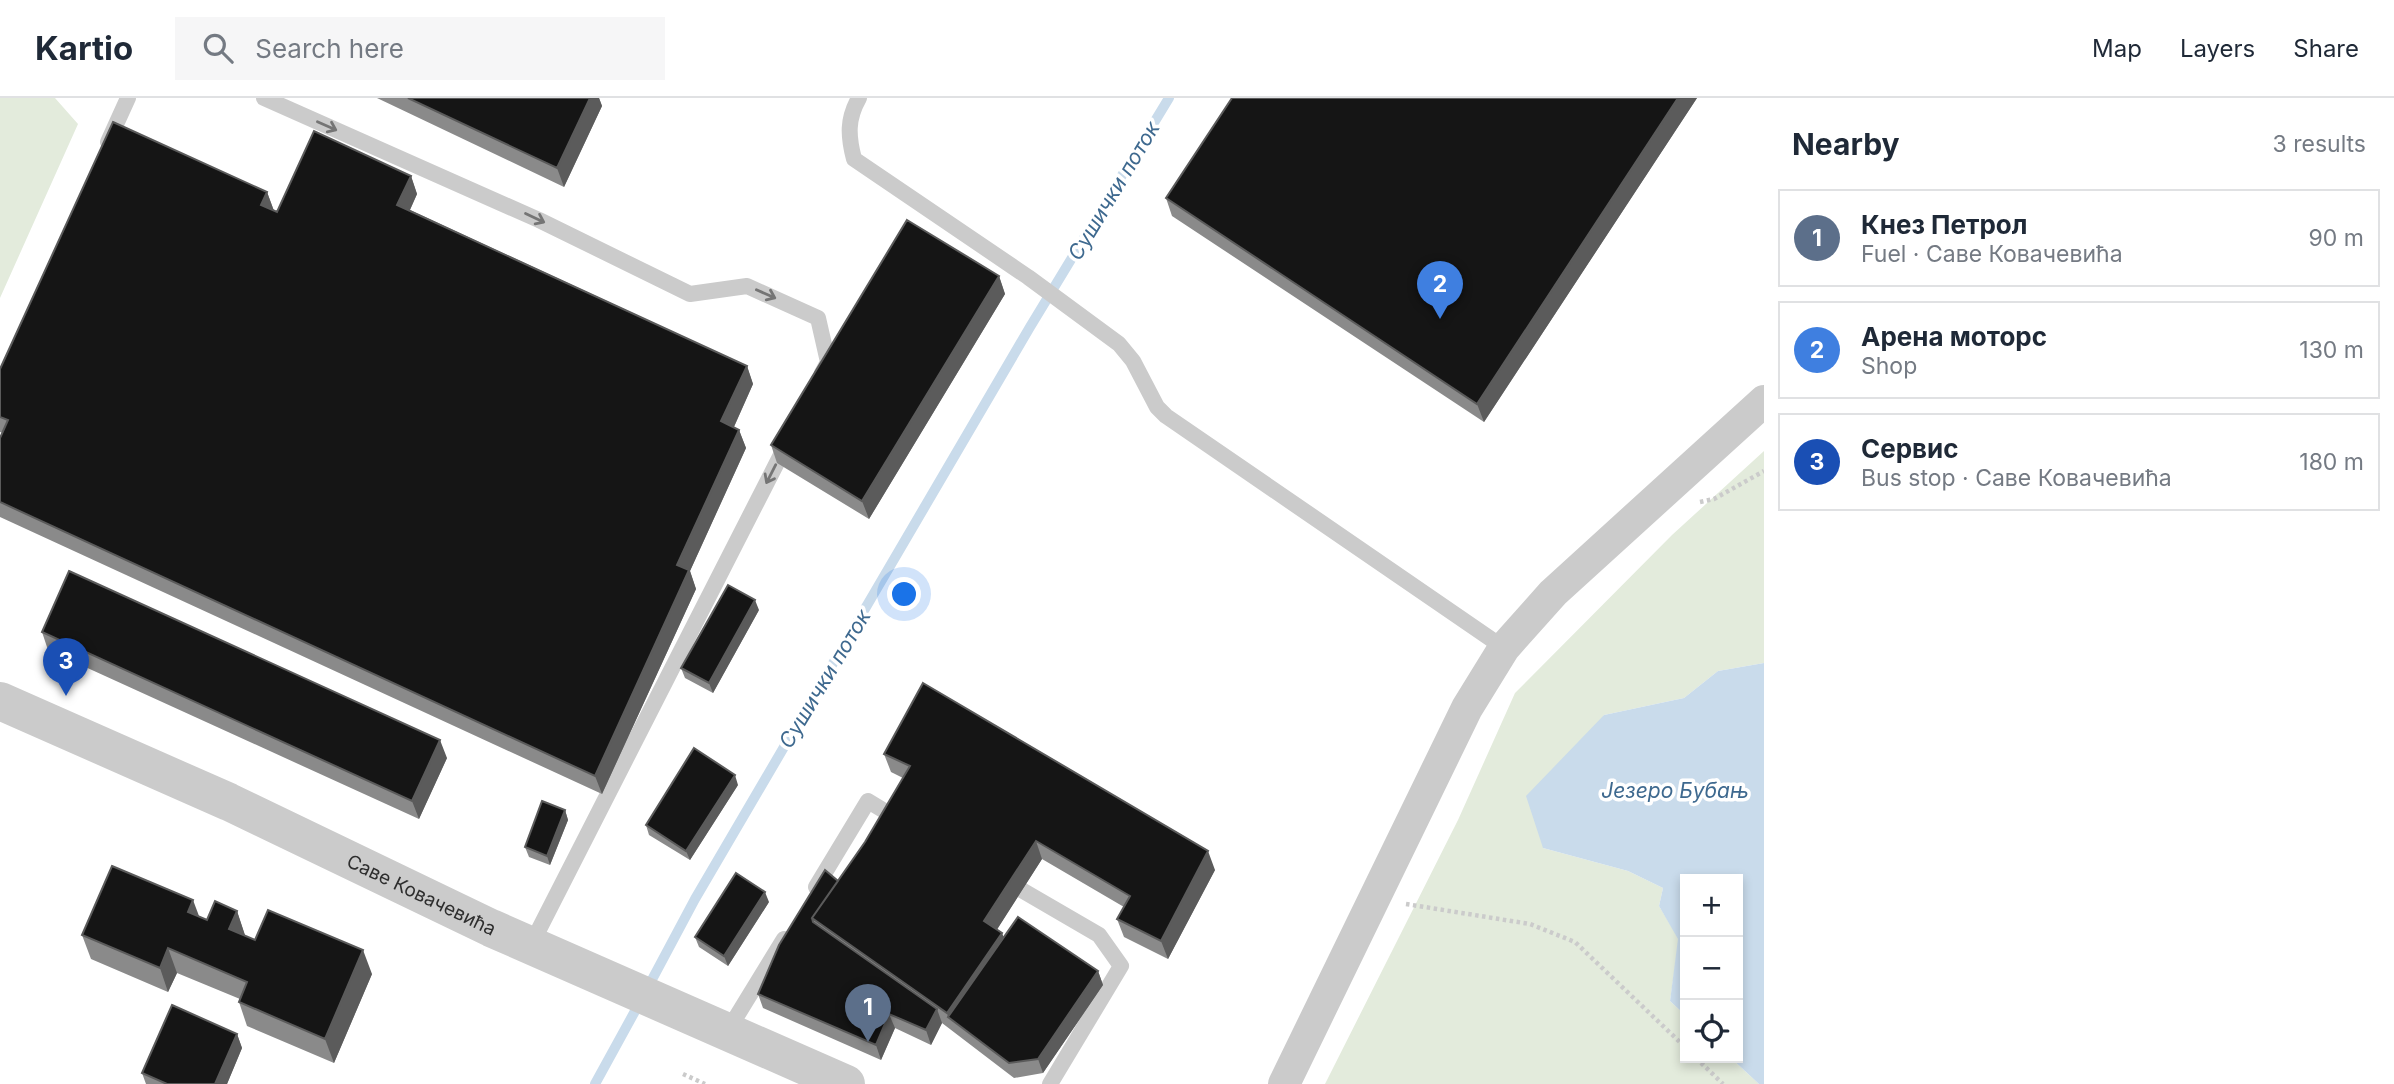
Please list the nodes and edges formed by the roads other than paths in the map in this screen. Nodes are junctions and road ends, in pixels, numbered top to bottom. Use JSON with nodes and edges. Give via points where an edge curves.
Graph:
{"nodes":[{"id":1,"x":128,"y":98,"type":"edge"},
{"id":2,"x":264,"y":98,"type":"edge"},
{"id":3,"x":859,"y":98,"type":"edge"},
{"id":4,"x":100,"y":160,"type":"edge"},
{"id":5,"x":815,"y":387,"type":"edge"},
{"id":6,"x":1764,"y":401,"type":"edge"},
{"id":7,"x":796,"y":424,"type":"edge"},
{"id":8,"x":1504,"y":648,"type":"junction"},
{"id":9,"x":0,"y":701,"type":"edge"},
{"id":10,"x":920,"y":831,"type":"edge"},
{"id":11,"x":988,"y":871,"type":"edge"},
{"id":12,"x":805,"y":905,"type":"edge"},
{"id":13,"x":791,"y":928,"type":"edge"},
{"id":14,"x":531,"y":945,"type":"junction"},
{"id":15,"x":714,"y":1026,"type":"junction"},
{"id":16,"x":846,"y":1084,"type":"edge"},
{"id":17,"x":1050,"y":1084,"type":"edge"},
{"id":18,"x":1284,"y":1084,"type":"edge"}],
"edges":[{"from":1,"to":4,"type":"lane"},
{"from":2,"to":5,"type":"lane","one_way":true,"via":[[539,220],[690,294],[747,286],[818,318],[828,362]]},
{"from":3,"to":8,"type":"lane","via":[[849,122],[854,159],[1119,344],[1166,416]]},
{"from":6,"to":8,"type":"street","via":[[1553,593]]},
{"from":7,"to":14,"type":"lane","one_way":true},
{"from":8,"to":18,"type":"street","via":[[1467,708]]},
{"from":9,"to":14,"type":"street","name":"Саве Ковачевића"},
{"from":10,"to":12,"type":"lane","via":[[868,801]]},
{"from":11,"to":17,"type":"lane","via":[[1099,935],[1121,966]]},
{"from":13,"to":15,"type":"lane"},
{"from":14,"to":15,"type":"street","name":"Саве Ковачевића"},
{"from":15,"to":16,"type":"street","name":"Саве Ковачевића"}]}
